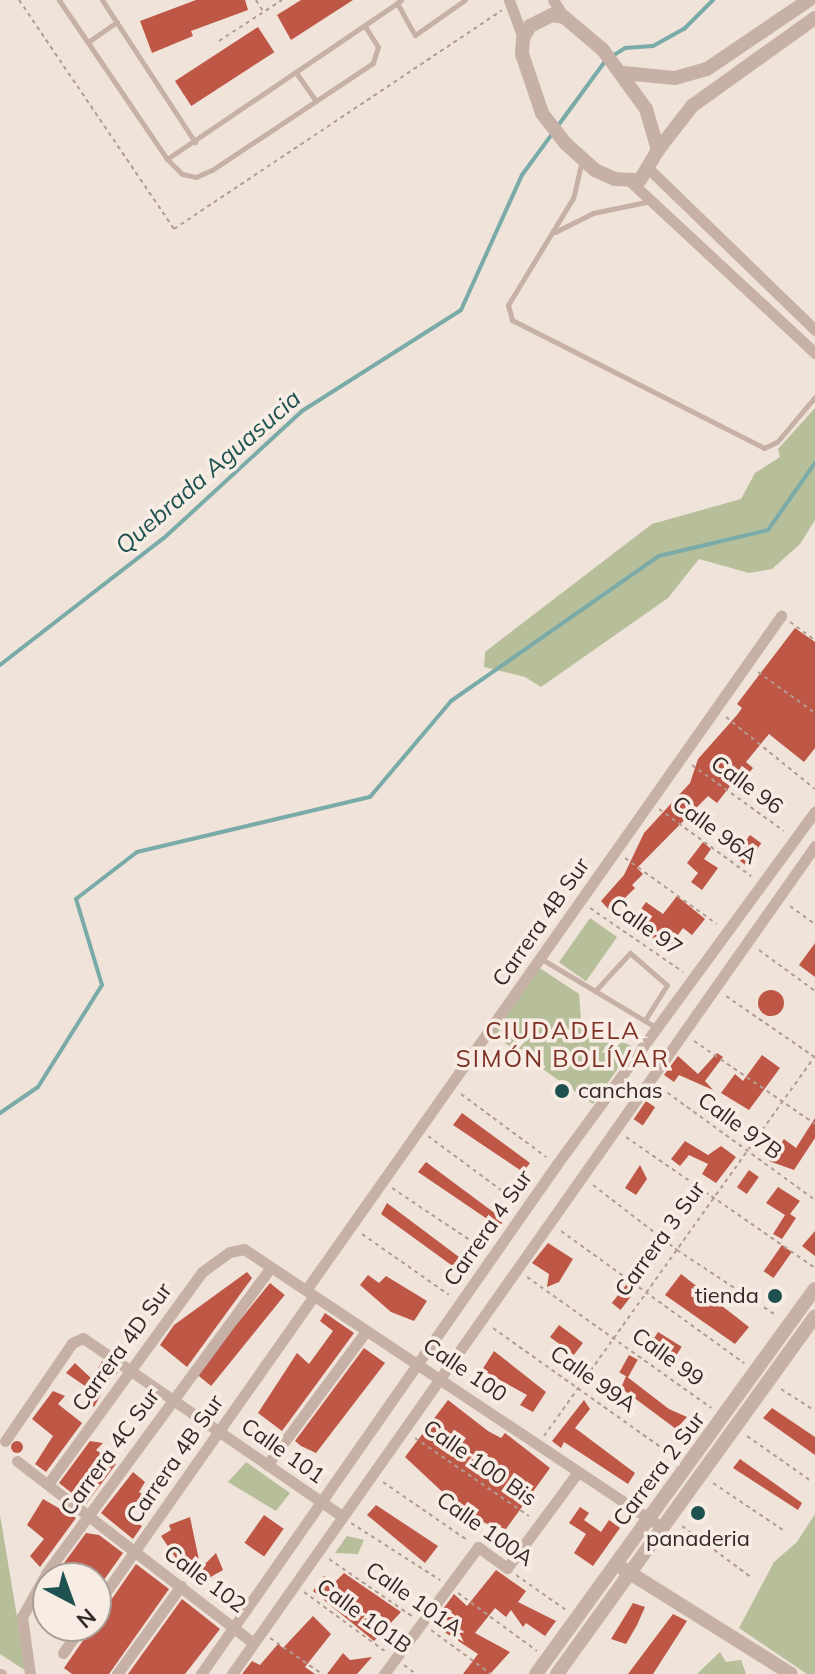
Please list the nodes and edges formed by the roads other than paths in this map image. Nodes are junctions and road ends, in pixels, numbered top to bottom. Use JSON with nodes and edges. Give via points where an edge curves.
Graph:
{"nodes":[{"id":1,"x":59,"y":0,"type":"edge"},
{"id":2,"x":102,"y":0,"type":"edge"},
{"id":3,"x":465,"y":0,"type":"edge"},
{"id":4,"x":509,"y":0,"type":"edge"},
{"id":5,"x":553,"y":0,"type":"edge"},
{"id":6,"x":809,"y":0,"type":"edge"},
{"id":7,"x":399,"y":2,"type":"edge"},
{"id":8,"x":564,"y":17,"type":"junction"},
{"id":9,"x":815,"y":18,"type":"edge"},
{"id":10,"x":117,"y":22,"type":"junction"},
{"id":11,"x":365,"y":26,"type":"junction"},
{"id":12,"x":523,"y":38,"type":"junction"},
{"id":13,"x":88,"y":42,"type":"junction"},
{"id":14,"x":622,"y":71,"type":"junction"},
{"id":15,"x":297,"y":74,"type":"junction"},
{"id":16,"x":316,"y":101,"type":"junction"},
{"id":17,"x":195,"y":142,"type":"junction"},
{"id":18,"x":658,"y":150,"type":"junction"},
{"id":19,"x":167,"y":159,"type":"junction"},
{"id":20,"x":582,"y":159,"type":"junction"},
{"id":21,"x":650,"y":170,"type":"junction"},
{"id":22,"x":632,"y":183,"type":"junction"},
{"id":23,"x":652,"y":201,"type":"junction"},
{"id":24,"x":554,"y":232,"type":"junction"},
{"id":25,"x":815,"y":330,"type":"edge"},
{"id":26,"x":815,"y":353,"type":"edge"},
{"id":27,"x":815,"y":397,"type":"edge"},
{"id":28,"x":781,"y":616,"type":"road end"},
{"id":29,"x":814,"y":815,"type":"edge"},
{"id":30,"x":815,"y":846,"type":"edge"},
{"id":31,"x":540,"y":958,"type":"junction"},
{"id":32,"x":595,"y":991,"type":"junction"},
{"id":33,"x":645,"y":1020,"type":"junction"},
{"id":34,"x":658,"y":1028,"type":"junction"},
{"id":35,"x":244,"y":1249,"type":"joint"},
{"id":36,"x":271,"y":1267,"type":"junction"},
{"id":37,"x":815,"y":1289,"type":"edge"},
{"id":38,"x":310,"y":1293,"type":"junction"},
{"id":39,"x":815,"y":1316,"type":"edge"},
{"id":40,"x":366,"y":1331,"type":"junction"},
{"id":41,"x":418,"y":1365,"type":"junction"},
{"id":42,"x":129,"y":1370,"type":"junction"},
{"id":43,"x":763,"y":1377,"type":"junction"},
{"id":44,"x":437,"y":1378,"type":"junction"},
{"id":45,"x":172,"y":1399,"type":"junction"},
{"id":46,"x":219,"y":1432,"type":"junction"},
{"id":47,"x":5,"y":1441,"type":"dead end"},
{"id":48,"x":17,"y":1461,"type":"dead end"},
{"id":49,"x":267,"y":1465,"type":"junction"},
{"id":50,"x":578,"y":1472,"type":"junction"},
{"id":51,"x":48,"y":1484,"type":"junction"},
{"id":52,"x":323,"y":1503,"type":"junction"},
{"id":53,"x":89,"y":1516,"type":"junction"},
{"id":54,"x":342,"y":1516,"type":"junction"},
{"id":55,"x":649,"y":1519,"type":"junction"},
{"id":56,"x":667,"y":1523,"type":"junction"},
{"id":57,"x":135,"y":1551,"type":"junction"},
{"id":58,"x":616,"y":1564,"type":"junction"},
{"id":59,"x":630,"y":1574,"type":"junction"},
{"id":60,"x":112,"y":1583,"type":"edge"},
{"id":61,"x":181,"y":1586,"type":"junction"},
{"id":62,"x":234,"y":1626,"type":"junction"},
{"id":63,"x":71,"y":1642,"type":"edge"},
{"id":64,"x":253,"y":1643,"type":"junction"},
{"id":65,"x":63,"y":1653,"type":"dead end"},
{"id":66,"x":562,"y":1672,"type":"edge"},
{"id":67,"x":30,"y":1674,"type":"edge"},
{"id":68,"x":117,"y":1674,"type":"edge"},
{"id":69,"x":201,"y":1674,"type":"edge"},
{"id":70,"x":232,"y":1674,"type":"edge"},
{"id":71,"x":384,"y":1674,"type":"edge"},
{"id":72,"x":536,"y":1674,"type":"edge"},
{"id":73,"x":791,"y":1674,"type":"edge"}],
"edges":[{"from":1,"to":13,"type":"lane"},
{"from":2,"to":10,"type":"lane"},
{"from":3,"to":7,"type":"lane","via":[[415,35]]},
{"from":4,"to":12,"type":"street"},
{"from":5,"to":8,"type":"street"},
{"from":6,"to":14,"type":"street","via":[[707,69],[675,78]]},
{"from":7,"to":11,"type":"lane"},
{"from":8,"to":12,"type":"street","via":[[539,19]]},
{"from":8,"to":14,"type":"street"},
{"from":9,"to":18,"type":"street","via":[[692,106]]},
{"from":10,"to":13,"type":"lane"},
{"from":10,"to":17,"type":"lane"},
{"from":11,"to":15,"type":"lane"},
{"from":11,"to":16,"type":"lane","via":[[379,56]]},
{"from":12,"to":20,"type":"street","via":[[530,86],[553,127]]},
{"from":13,"to":19,"type":"lane"},
{"from":14,"to":18,"type":"street","via":[[646,109]]},
{"from":15,"to":16,"type":"lane"},
{"from":15,"to":17,"type":"lane"},
{"from":16,"to":19,"type":"lane","via":[[196,177],[182,174]]},
{"from":17,"to":19,"type":"lane"},
{"from":18,"to":21,"type":"street"},
{"from":20,"to":22,"type":"street","via":[[595,170]]},
{"from":20,"to":24,"type":"lane","via":[[573,198]]},
{"from":21,"to":22,"type":"street"},
{"from":21,"to":25,"type":"street"},
{"from":22,"to":23,"type":"street"},
{"from":23,"to":24,"type":"lane","via":[[593,213]]},
{"from":23,"to":26,"type":"street"},
{"from":24,"to":27,"type":"lane","via":[[508,305],[518,324],[764,448],[777,442]]},
{"from":28,"to":31,"type":"street","name":"Carrera 4B Sur"},
{"from":29,"to":34,"type":"street","name":"Carrera 4 Sur"},
{"from":30,"to":44,"type":"street","name":"Carrera 4 Sur"},
{"from":31,"to":32,"type":"lane"},
{"from":31,"to":38,"type":"street","name":"Carrera 4B Sur","via":[[351,1226]]},
{"from":32,"to":33,"type":"lane"},
{"from":32,"to":33,"type":"lane","via":[[630,953],[667,985]]},
{"from":33,"to":34,"type":"lane"},
{"from":34,"to":41,"type":"street","name":"Carrera 4 Sur"},
{"from":35,"to":36,"type":"street","name":"Calle 100"},
{"from":35,"to":42,"type":"street","name":"Carrera 4D Sur","via":[[230,1252],[202,1272]]},
{"from":36,"to":38,"type":"street","name":"Calle 100"},
{"from":36,"to":45,"type":"street","name":"Carrera 4C Sur"},
{"from":37,"to":43,"type":"street","name":"Carrera 2 Sur"},
{"from":38,"to":40,"type":"street","name":"Calle 100"},
{"from":38,"to":46,"type":"street","name":"Carrera 4B Sur"},
{"from":39,"to":43,"type":"street","name":"Carrera 2 Sur"},
{"from":40,"to":41,"type":"street","name":"Calle 100"},
{"from":40,"to":49,"type":"street"},
{"from":41,"to":44,"type":"street","name":"Calle 100"},
{"from":41,"to":52,"type":"street","name":"Carrera 4 Sur"},
{"from":42,"to":45,"type":"street","name":"Calle 101"},
{"from":42,"to":47,"type":"street","name":"Calle 101","via":[[83,1338],[72,1343]]},
{"from":42,"to":51,"type":"street","name":"Carrera 4D Sur"},
{"from":43,"to":55,"type":"street","name":"Carrera 2 Sur","via":[[724,1418]]},
{"from":43,"to":56,"type":"street","name":"Carrera 2 Sur","via":[[737,1428]]},
{"from":44,"to":50,"type":"street","name":"Calle 100"},
{"from":44,"to":54,"type":"street","name":"Carrera 4 Sur"},
{"from":45,"to":46,"type":"street","name":"Calle 101"},
{"from":45,"to":53,"type":"street","name":"Carrera 4C Sur"},
{"from":46,"to":49,"type":"street","name":"Calle 101"},
{"from":46,"to":57,"type":"street","name":"Carrera 4B Sur"},
{"from":48,"to":51,"type":"street","name":"Calle 102"},
{"from":49,"to":52,"type":"street","name":"Calle 101"},
{"from":50,"to":55,"type":"street","name":"Calle 100"},
{"from":50,"to":71,"type":"street","name":"Calle 100A","via":[[507,1568],[478,1547]]},
{"from":51,"to":53,"type":"street","name":"Calle 102"},
{"from":52,"to":54,"type":"street","name":"Calle 101"},
{"from":52,"to":62,"type":"street","name":"Carrera 4 Sur"},
{"from":53,"to":57,"type":"street","name":"Calle 102"},
{"from":53,"to":67,"type":"street","name":"Carrera 4C Sur","via":[[47,1572],[22,1617]]},
{"from":54,"to":64,"type":"street","name":"Carrera 4 Sur"},
{"from":55,"to":56,"type":"street","name":"Calle 100"},
{"from":55,"to":58,"type":"street","name":"Carrera 2 Sur"},
{"from":56,"to":59,"type":"street","name":"Carrera 2 Sur"},
{"from":57,"to":60,"type":"street","name":"Carrera 4B Sur"},
{"from":57,"to":61,"type":"street","name":"Calle 102"},
{"from":58,"to":59,"type":"street"},
{"from":58,"to":72,"type":"street","name":"Carrera 2 Sur"},
{"from":59,"to":66,"type":"street","name":"Carrera 2 Sur"},
{"from":59,"to":73,"type":"street"},
{"from":61,"to":62,"type":"street","name":"Calle 102"},
{"from":61,"to":68,"type":"street"},
{"from":62,"to":64,"type":"street","name":"Calle 102"},
{"from":62,"to":69,"type":"street","name":"Carrera 4 Sur"},
{"from":63,"to":65,"type":"street"},
{"from":64,"to":70,"type":"street","name":"Carrera 4 Sur"}]}
